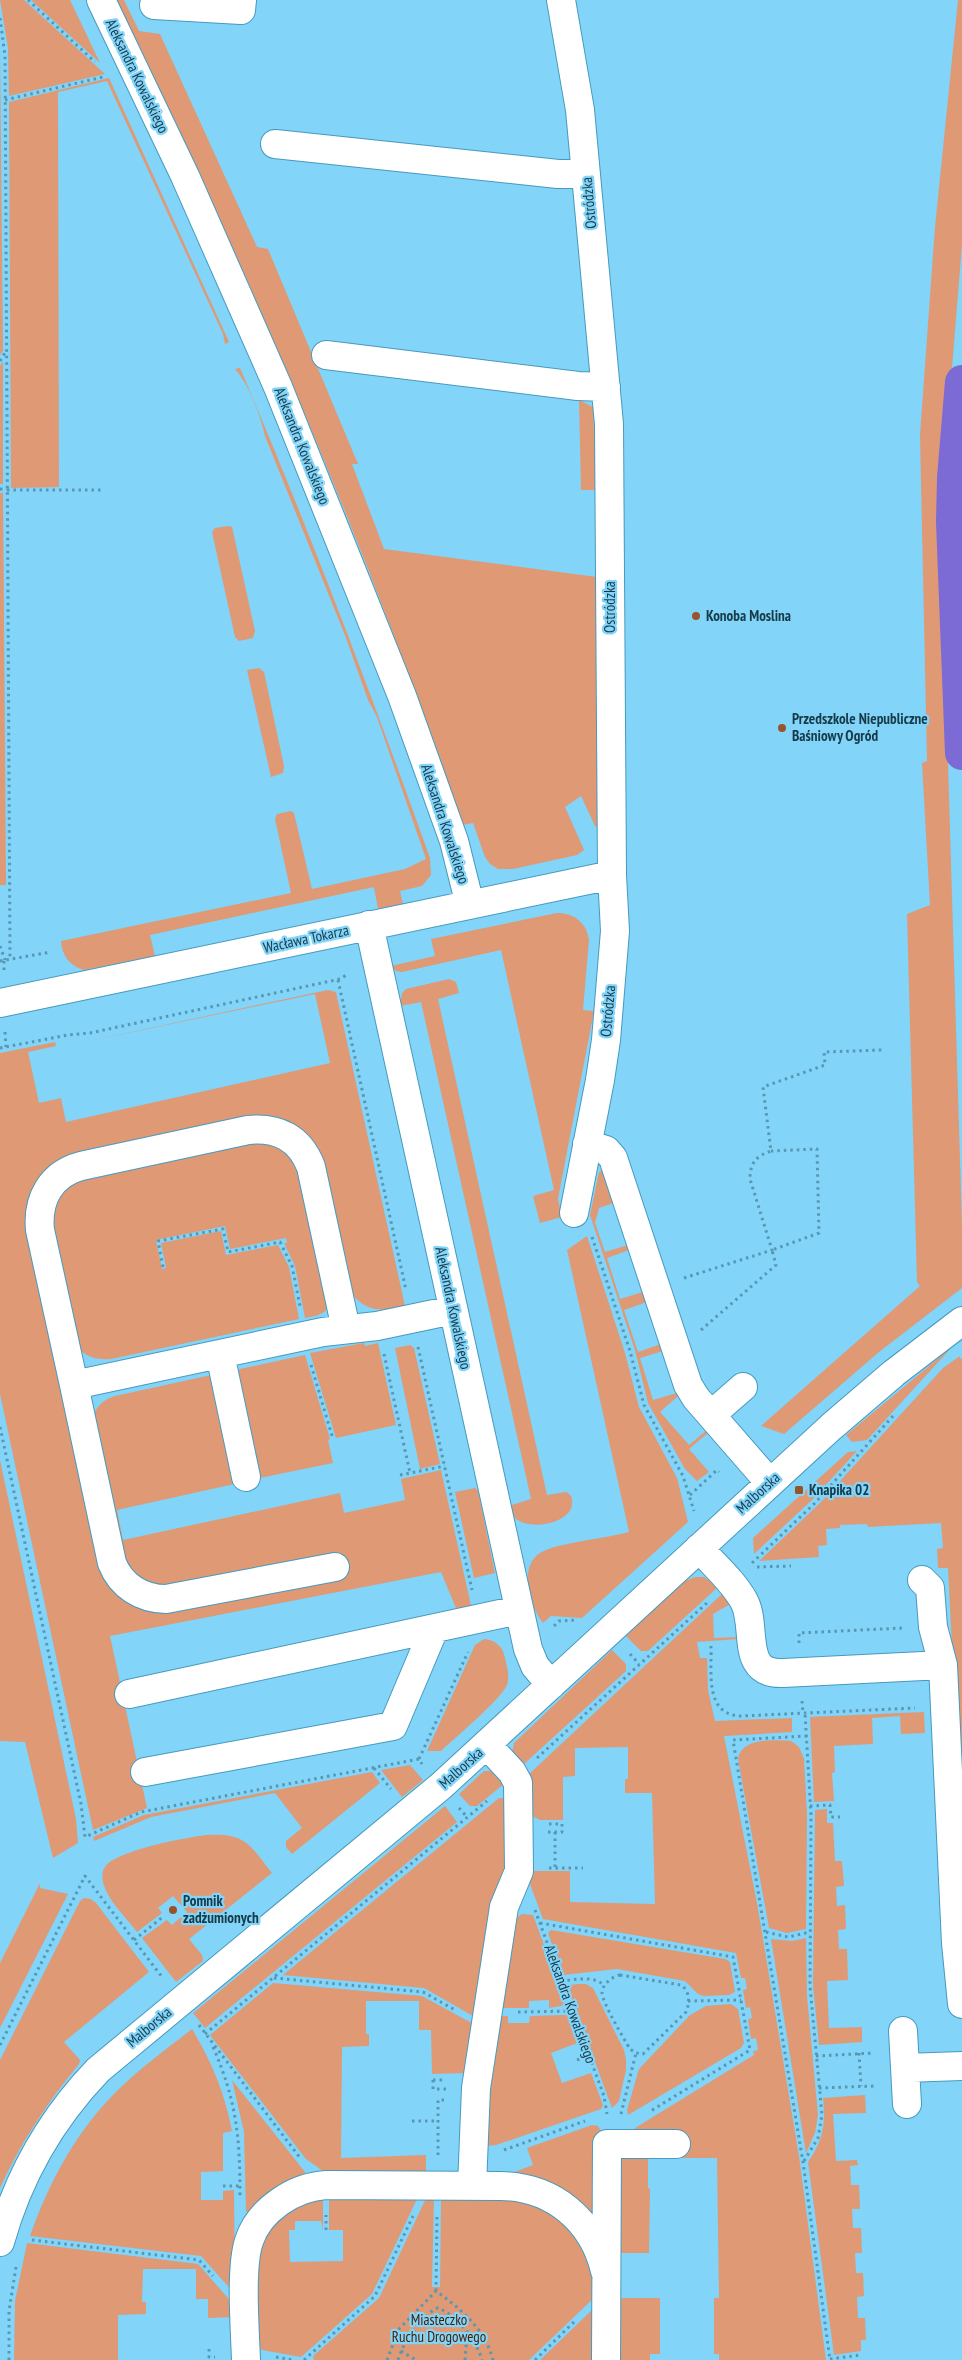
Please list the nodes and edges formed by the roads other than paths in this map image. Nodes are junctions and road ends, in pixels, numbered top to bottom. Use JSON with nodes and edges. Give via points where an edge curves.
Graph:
{"nodes":[{"id":1,"x":101,"y":0,"type":"edge"},
{"id":2,"x":242,"y":0,"type":"edge"},
{"id":3,"x":561,"y":0,"type":"edge"},
{"id":4,"x":154,"y":5,"type":"dead end"},
{"id":5,"x":276,"y":144,"type":"dead end"},
{"id":6,"x":586,"y":174,"type":"junction"},
{"id":7,"x":326,"y":354,"type":"dead end"},
{"id":8,"x":606,"y":387,"type":"junction"},
{"id":9,"x":612,"y":875,"type":"junction"},
{"id":10,"x":470,"y":905,"type":"junction"},
{"id":11,"x":369,"y":926,"type":"junction"},
{"id":12,"x":0,"y":1004,"type":"edge"},
{"id":13,"x":587,"y":1144,"type":"junction"},
{"id":14,"x":576,"y":1203,"type":"road end"},
{"id":15,"x":453,"y":1310,"type":"junction"},
{"id":16,"x":962,"y":1321,"type":"edge"},
{"id":17,"x":346,"y":1329,"type":"junction"},
{"id":18,"x":220,"y":1354,"type":"junction"},
{"id":19,"x":74,"y":1385,"type":"junction"},
{"id":20,"x":743,"y":1387,"type":"dead end"},
{"id":21,"x":711,"y":1415,"type":"junction"},
{"id":22,"x":246,"y":1478,"type":"dead end"},
{"id":23,"x":770,"y":1482,"type":"junction"},
{"id":24,"x":699,"y":1548,"type":"junction"},
{"id":25,"x":335,"y":1567,"type":"dead end"},
{"id":26,"x":922,"y":1580,"type":"dead end"},
{"id":27,"x":519,"y":1610,"type":"junction"},
{"id":28,"x":434,"y":1629,"type":"junction"},
{"id":29,"x":942,"y":1665,"type":"junction"},
{"id":30,"x":551,"y":1685,"type":"junction"},
{"id":31,"x":129,"y":1694,"type":"dead end"},
{"id":32,"x":487,"y":1745,"type":"junction"},
{"id":33,"x":145,"y":1772,"type":"dead end"},
{"id":34,"x":962,"y":2004,"type":"edge"},
{"id":35,"x":962,"y":2066,"type":"edge"},
{"id":36,"x":905,"y":2068,"type":"road end"},
{"id":37,"x":676,"y":2144,"type":"dead end"},
{"id":38,"x":472,"y":2173,"type":"junction"},
{"id":39,"x":12,"y":2240,"type":"edge"},
{"id":40,"x":606,"y":2281,"type":"junction"},
{"id":41,"x":257,"y":2358,"type":"edge"},
{"id":42,"x":606,"y":2360,"type":"edge"}],
"edges":[{"from":1,"to":10,"type":"street","name":"Aleksandra Kowalskiego","via":[[189,185],[284,401],[402,696],[458,854]]},
{"from":2,"to":4,"type":"street","via":[[241,10]]},
{"from":3,"to":6,"type":"street","name":"Ostródzka","via":[[580,110]]},
{"from":5,"to":6,"type":"street","via":[[558,174]]},
{"from":6,"to":8,"type":"street","name":"Ostródzka"},
{"from":7,"to":8,"type":"street"},
{"from":8,"to":9,"type":"street","name":"Ostródzka","via":[[610,433]]},
{"from":9,"to":10,"type":"street","name":"Wacława Tokarza"},
{"from":9,"to":13,"type":"street","name":"Ostródzka","via":[[615,930],[606,1040]]},
{"from":10,"to":11,"type":"street","name":"Wacława Tokarza"},
{"from":11,"to":12,"type":"street","name":"Wacława Tokarza"},
{"from":11,"to":15,"type":"street","name":"Aleksandra Kowalskiego"},
{"from":13,"to":14,"type":"street","name":"Ostródzka"},
{"from":13,"to":21,"type":"street","via":[[602,1148],[611,1155],[688,1385]]},
{"from":15,"to":17,"type":"street"},
{"from":15,"to":27,"type":"street","name":"Aleksandra Kowalskiego"},
{"from":16,"to":23,"type":"street","name":"Malborska","via":[[860,1402]]},
{"from":17,"to":18,"type":"street"},
{"from":17,"to":19,"type":"street","via":[[309,1161],[298,1144],[282,1132],[248,1130],[74,1168],[49,1187],[41,1206],[40,1230]]},
{"from":18,"to":19,"type":"street"},
{"from":18,"to":22,"type":"street"},
{"from":19,"to":25,"type":"street","via":[[112,1562],[128,1586],[150,1597],[166,1599]]},
{"from":20,"to":21,"type":"street"},
{"from":21,"to":23,"type":"street"},
{"from":23,"to":24,"type":"street","name":"Malborska"},
{"from":24,"to":29,"type":"street","via":[[744,1600],[750,1619],[754,1655],[760,1666],[768,1671]]},
{"from":24,"to":30,"type":"street","name":"Malborska"},
{"from":26,"to":29,"type":"street","via":[[930,1588],[933,1627]]},
{"from":27,"to":28,"type":"street"},
{"from":27,"to":30,"type":"street","name":"Aleksandra Kowalskiego","via":[[529,1655]]},
{"from":28,"to":31,"type":"street"},
{"from":28,"to":33,"type":"street","via":[[393,1726]]},
{"from":29,"to":34,"type":"street"},
{"from":30,"to":32,"type":"street","name":"Malborska"},
{"from":32,"to":38,"type":"street","via":[[512,1772],[519,1786],[519,1867],[517,1880],[504,1907],[475,2101]]},
{"from":32,"to":39,"type":"street","name":"Malborska","via":[[98,2070],[64,2108],[33,2158],[11,2206]]},
{"from":35,"to":36,"type":"street"},
{"from":37,"to":40,"type":"street","via":[[607,2141]]},
{"from":38,"to":40,"type":"street","via":[[540,2192],[558,2201],[589,2232],[600,2253]]},
{"from":38,"to":41,"type":"street","via":[[432,2186],[321,2186],[300,2191],[266,2213],[249,2240],[245,2260],[246,2311]]},
{"from":40,"to":42,"type":"street"}]}
